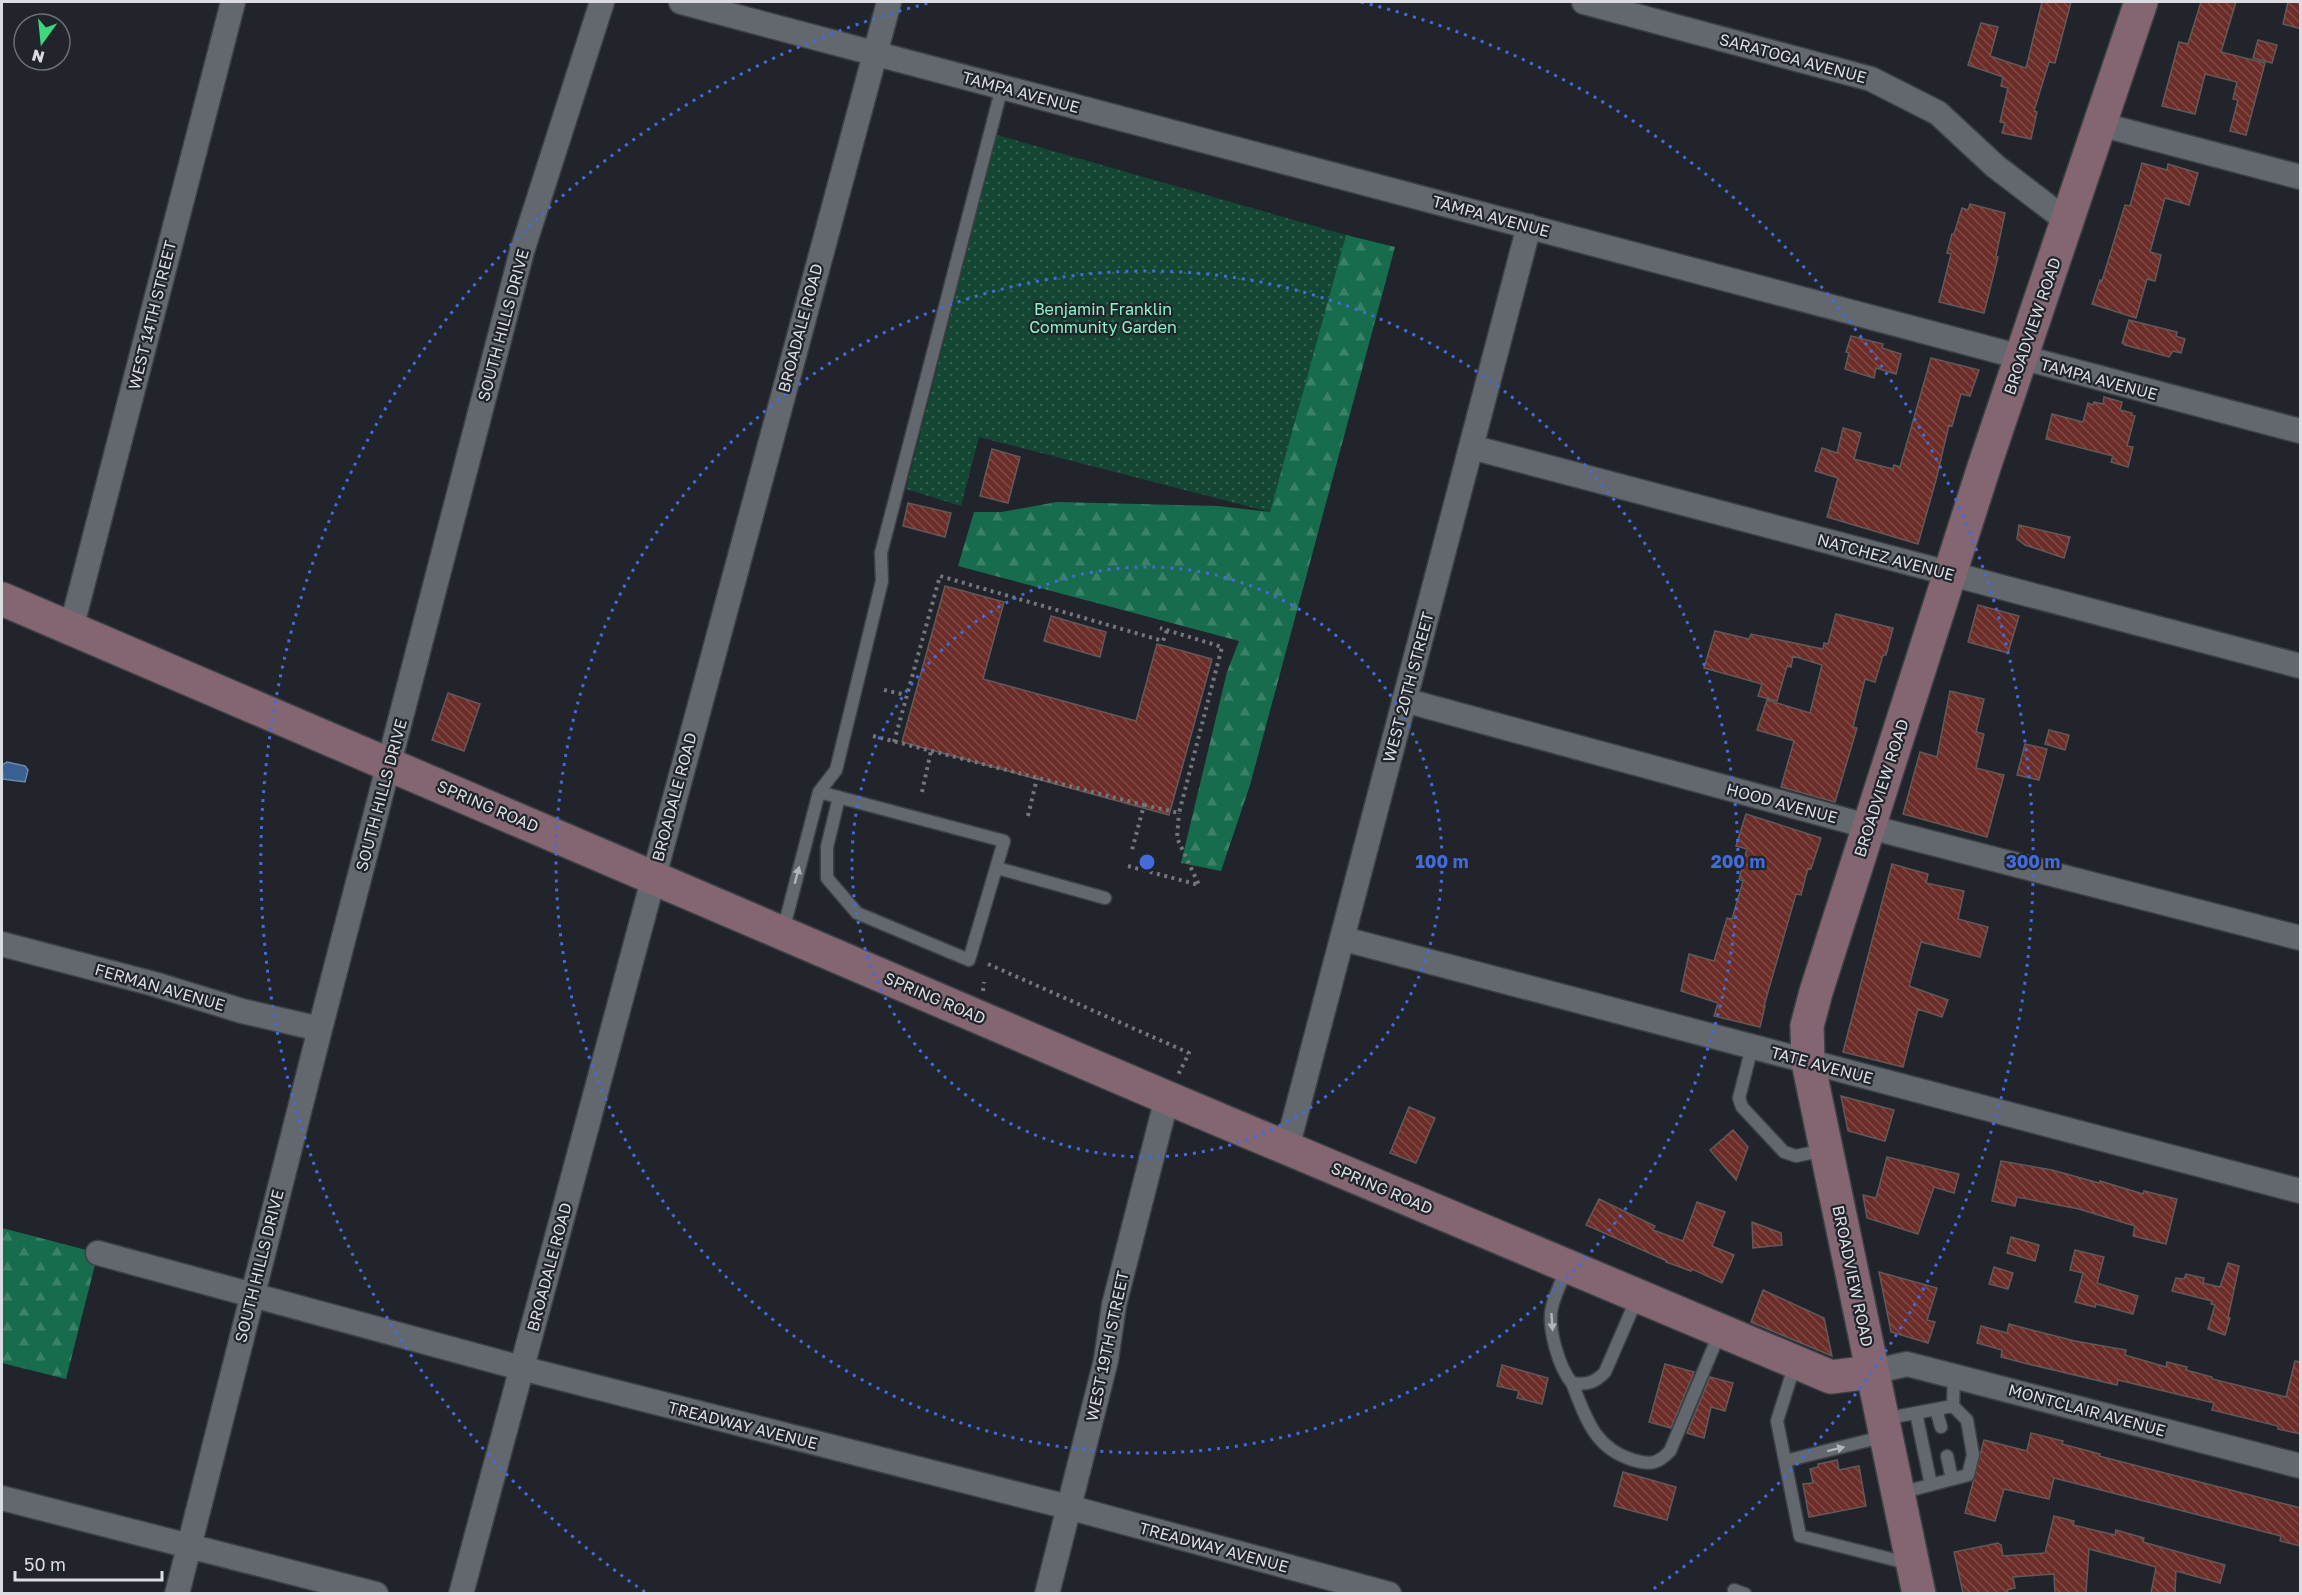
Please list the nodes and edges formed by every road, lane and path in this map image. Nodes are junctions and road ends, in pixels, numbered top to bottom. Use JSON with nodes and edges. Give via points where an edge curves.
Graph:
{"nodes":[{"id":1,"x":233,"y":2,"type":"edge"},
{"id":2,"x":602,"y":2,"type":"edge"},
{"id":3,"x":681,"y":2,"type":"edge"},
{"id":4,"x":889,"y":2,"type":"edge"},
{"id":5,"x":1584,"y":2,"type":"edge"},
{"id":6,"x":2141,"y":2,"type":"edge"},
{"id":7,"x":874,"y":54,"type":"junction"},
{"id":8,"x":1002,"y":87,"type":"junction"},
{"id":9,"x":2099,"y":124,"type":"junction"},
{"id":10,"x":2301,"y":177,"type":"edge"},
{"id":11,"x":2067,"y":221,"type":"junction"},
{"id":12,"x":1529,"y":226,"type":"junction"},
{"id":13,"x":2021,"y":358,"type":"junction"},
{"id":14,"x":2301,"y":431,"type":"edge"},
{"id":15,"x":1471,"y":447,"type":"junction"},
{"id":16,"x":1950,"y":574,"type":"junction"},
{"id":17,"x":2,"y":599,"type":"edge"},
{"id":18,"x":1160,"y":628,"type":"dead end"},
{"id":19,"x":71,"y":629,"type":"junction"},
{"id":20,"x":1167,"y":630,"type":"junction"},
{"id":21,"x":2301,"y":666,"type":"edge"},
{"id":22,"x":884,"y":690,"type":"dead end"},
{"id":23,"x":906,"y":695,"type":"junction"},
{"id":24,"x":1404,"y":700,"type":"junction"},
{"id":25,"x":873,"y":736,"type":"dead end"},
{"id":26,"x":894,"y":742,"type":"junction"},
{"id":27,"x":931,"y":751,"type":"junction"},
{"id":28,"x":389,"y":764,"type":"junction"},
{"id":29,"x":1037,"y":778,"type":"junction"},
{"id":30,"x":819,"y":792,"type":"junction"},
{"id":31,"x":922,"y":792,"type":"dead end"},
{"id":32,"x":839,"y":797,"type":"junction"},
{"id":33,"x":1144,"y":805,"type":"junction"},
{"id":34,"x":1179,"y":813,"type":"junction"},
{"id":35,"x":1028,"y":816,"type":"dead end"},
{"id":36,"x":1869,"y":826,"type":"junction"},
{"id":37,"x":1132,"y":849,"type":"dead end"},
{"id":38,"x":1128,"y":866,"type":"dead end"},
{"id":39,"x":997,"y":868,"type":"junction"},
{"id":40,"x":653,"y":876,"type":"junction"},
{"id":41,"x":1105,"y":898,"type":"dead end"},
{"id":42,"x":783,"y":932,"type":"junction"},
{"id":43,"x":2301,"y":938,"type":"edge"},
{"id":44,"x":1344,"y":939,"type":"junction"},
{"id":45,"x":2,"y":944,"type":"edge"},
{"id":46,"x":988,"y":963,"type":"dead end"},
{"id":47,"x":320,"y":1029,"type":"junction"},
{"id":48,"x":1752,"y":1047,"type":"junction"},
{"id":49,"x":1808,"y":1062,"type":"junction"},
{"id":50,"x":1172,"y":1088,"type":"junction"},
{"id":51,"x":1287,"y":1148,"type":"junction"},
{"id":52,"x":1826,"y":1149,"type":"junction"},
{"id":53,"x":2301,"y":1191,"type":"edge"},
{"id":54,"x":98,"y":1253,"type":"dead end"},
{"id":55,"x":1567,"y":1266,"type":"junction"},
{"id":56,"x":252,"y":1294,"type":"junction"},
{"id":57,"x":1638,"y":1296,"type":"junction"},
{"id":58,"x":1721,"y":1331,"type":"junction"},
{"id":59,"x":1795,"y":1362,"type":"junction"},
{"id":60,"x":521,"y":1368,"type":"junction"},
{"id":61,"x":1872,"y":1372,"type":"junction"},
{"id":62,"x":1954,"y":1376,"type":"junction"},
{"id":63,"x":1572,"y":1383,"type":"junction"},
{"id":64,"x":1953,"y":1406,"type":"junction"},
{"id":65,"x":1936,"y":1409,"type":"junction"},
{"id":66,"x":1916,"y":1413,"type":"junction"},
{"id":67,"x":1941,"y":1427,"type":"dead end"},
{"id":68,"x":1885,"y":1428,"type":"junction"},
{"id":69,"x":1947,"y":1456,"type":"dead end"},
{"id":70,"x":1785,"y":1461,"type":"junction"},
{"id":71,"x":2301,"y":1466,"type":"edge"},
{"id":72,"x":1952,"y":1479,"type":"junction"},
{"id":73,"x":1931,"y":1485,"type":"junction"},
{"id":74,"x":1899,"y":1493,"type":"junction"},
{"id":75,"x":2,"y":1498,"type":"edge"},
{"id":76,"x":1068,"y":1508,"type":"junction"},
{"id":77,"x":189,"y":1545,"type":"junction"},
{"id":78,"x":1916,"y":1579,"type":"edge"},
{"id":79,"x":177,"y":1593,"type":"edge"},
{"id":80,"x":376,"y":1593,"type":"edge"},
{"id":81,"x":461,"y":1593,"type":"edge"},
{"id":82,"x":1047,"y":1593,"type":"edge"},
{"id":83,"x":1389,"y":1593,"type":"edge"}],
"edges":[{"from":1,"to":19,"type":"street","name":"WEST 14TH STREET"},
{"from":2,"to":28,"type":"street","name":"SOUTH HILLS DRIVE","via":[[522,251]]},
{"from":3,"to":7,"type":"street","name":"TAMPA AVENUE"},
{"from":4,"to":7,"type":"street","name":"BROADALE ROAD"},
{"from":5,"to":11,"type":"street","name":"SARATOGA AVENUE","via":[[1871,79],[1938,113],[1995,166]]},
{"from":6,"to":9,"type":"street","name":"BROADVIEW ROAD"},
{"from":7,"to":8,"type":"street","name":"TAMPA AVENUE"},
{"from":7,"to":40,"type":"street","name":"BROADALE ROAD"},
{"from":8,"to":12,"type":"street","name":"TAMPA AVENUE"},
{"from":8,"to":30,"type":"lane","via":[[881,554],[882,581],[836,770]]},
{"from":9,"to":10,"type":"street"},
{"from":9,"to":11,"type":"street","name":"BROADVIEW ROAD"},
{"from":11,"to":13,"type":"street","name":"BROADVIEW ROAD"},
{"from":12,"to":13,"type":"street","name":"TAMPA AVENUE"},
{"from":12,"to":15,"type":"street","name":"WEST 20TH STREET"},
{"from":13,"to":14,"type":"street","name":"TAMPA AVENUE"},
{"from":13,"to":16,"type":"street","name":"BROADVIEW ROAD"},
{"from":15,"to":16,"type":"street","name":"NATCHEZ AVENUE"},
{"from":15,"to":24,"type":"street","name":"WEST 20TH STREET"},
{"from":16,"to":21,"type":"street","name":"NATCHEZ AVENUE"},
{"from":16,"to":36,"type":"street","name":"BROADVIEW ROAD"},
{"from":17,"to":19,"type":"street","name":"SPRING ROAD"},
{"from":18,"to":20,"type":"path"},
{"from":19,"to":28,"type":"street","name":"SPRING ROAD"},
{"from":20,"to":23,"type":"path","via":[[1163,640],[940,576]]},
{"from":20,"to":34,"type":"path","via":[[1222,647]]},
{"from":22,"to":23,"type":"path"},
{"from":23,"to":26,"type":"path"},
{"from":24,"to":36,"type":"street","name":"HOOD AVENUE"},
{"from":24,"to":44,"type":"street","name":"WEST 20TH STREET"},
{"from":25,"to":26,"type":"path"},
{"from":26,"to":27,"type":"path"},
{"from":27,"to":29,"type":"path"},
{"from":27,"to":31,"type":"path"},
{"from":28,"to":40,"type":"street","name":"SPRING ROAD"},
{"from":28,"to":47,"type":"street","name":"SOUTH HILLS DRIVE"},
{"from":29,"to":33,"type":"path"},
{"from":29,"to":35,"type":"path"},
{"from":30,"to":32,"type":"lane"},
{"from":42,"to":30,"type":"lane","one_way":true},
{"from":32,"to":39,"type":"lane","via":[[1004,841]]},
{"from":32,"to":39,"type":"lane","via":[[827,847],[827,878],[857,913],[969,960]]},
{"from":33,"to":34,"type":"path"},
{"from":33,"to":37,"type":"path"},
{"from":34,"to":38,"type":"path","via":[[1176,838],[1199,885]]},
{"from":36,"to":43,"type":"street","name":"HOOD AVENUE"},
{"from":36,"to":49,"type":"street","name":"BROADVIEW ROAD","via":[[1807,1026]]},
{"from":39,"to":41,"type":"lane"},
{"from":40,"to":42,"type":"street","name":"SPRING ROAD"},
{"from":40,"to":60,"type":"street","name":"BROADALE ROAD"},
{"from":42,"to":50,"type":"street","name":"SPRING ROAD"},
{"from":44,"to":48,"type":"street","name":"TATE AVENUE"},
{"from":44,"to":51,"type":"street","name":"WEST 20TH STREET"},
{"from":45,"to":47,"type":"street","name":"FERMAN AVENUE"},
{"from":46,"to":50,"type":"path","via":[[1189,1053]]},
{"from":47,"to":56,"type":"street","name":"SOUTH HILLS DRIVE"},
{"from":48,"to":49,"type":"street","name":"TATE AVENUE"},
{"from":48,"to":52,"type":"lane","via":[[1739,1098],[1742,1107],[1784,1152],[1796,1156]]},
{"from":49,"to":52,"type":"street","name":"BROADVIEW ROAD"},
{"from":49,"to":53,"type":"street","name":"TATE AVENUE"},
{"from":50,"to":51,"type":"street","name":"SPRING ROAD"},
{"from":50,"to":76,"type":"street","name":"WEST 19TH STREET","via":[[1114,1305],[1106,1360]]},
{"from":51,"to":55,"type":"street","name":"SPRING ROAD"},
{"from":52,"to":61,"type":"street","name":"BROADVIEW ROAD"},
{"from":54,"to":56,"type":"street","name":"TREADWAY AVENUE"},
{"from":55,"to":57,"type":"street","name":"SPRING ROAD"},
{"from":55,"to":63,"type":"lane","one_way":true,"via":[[1551,1310],[1551,1321],[1562,1367]]},
{"from":56,"to":60,"type":"street","name":"TREADWAY AVENUE"},
{"from":56,"to":77,"type":"street","name":"SOUTH HILLS DRIVE"},
{"from":57,"to":58,"type":"street","name":"SPRING ROAD"},
{"from":57,"to":63,"type":"lane","via":[[1605,1372],[1598,1380]]},
{"from":58,"to":59,"type":"street","name":"SPRING ROAD"},
{"from":58,"to":63,"type":"lane","via":[[1670,1451],[1661,1461],[1636,1461],[1604,1444],[1590,1428]]},
{"from":59,"to":61,"type":"street","name":"SPRING ROAD","via":[[1831,1377]]},
{"from":59,"to":70,"type":"lane","via":[[1777,1421]]},
{"from":60,"to":76,"type":"street","name":"TREADWAY AVENUE"},
{"from":60,"to":81,"type":"street","name":"BROADALE ROAD"},
{"from":61,"to":62,"type":"street","name":"MONTCLAIR AVENUE","via":[[1907,1364]]},
{"from":61,"to":68,"type":"street","name":"BROADVIEW ROAD"},
{"from":62,"to":64,"type":"lane"},
{"from":62,"to":71,"type":"street","name":"MONTCLAIR AVENUE"},
{"from":64,"to":65,"type":"lane"},
{"from":64,"to":72,"type":"lane","via":[[1967,1420],[1973,1455],[1968,1475]]},
{"from":65,"to":66,"type":"lane"},
{"from":65,"to":67,"type":"lane"},
{"from":66,"to":68,"type":"lane"},
{"from":66,"to":73,"type":"lane"},
{"from":70,"to":68,"type":"lane","one_way":true},
{"from":68,"to":74,"type":"street","name":"BROADVIEW ROAD"},
{"from":69,"to":72,"type":"lane"},
{"from":70,"to":78,"type":"lane","via":[[1800,1536]]},
{"from":72,"to":73,"type":"lane"},
{"from":73,"to":74,"type":"lane"},
{"from":74,"to":78,"type":"street","name":"BROADVIEW ROAD"},
{"from":75,"to":77,"type":"street"},
{"from":76,"to":82,"type":"street","name":"WEST 19TH STREET"},
{"from":76,"to":83,"type":"street","name":"TREADWAY AVENUE"},
{"from":77,"to":79,"type":"street","name":"SOUTH HILLS DRIVE"},
{"from":77,"to":80,"type":"street"}]}
